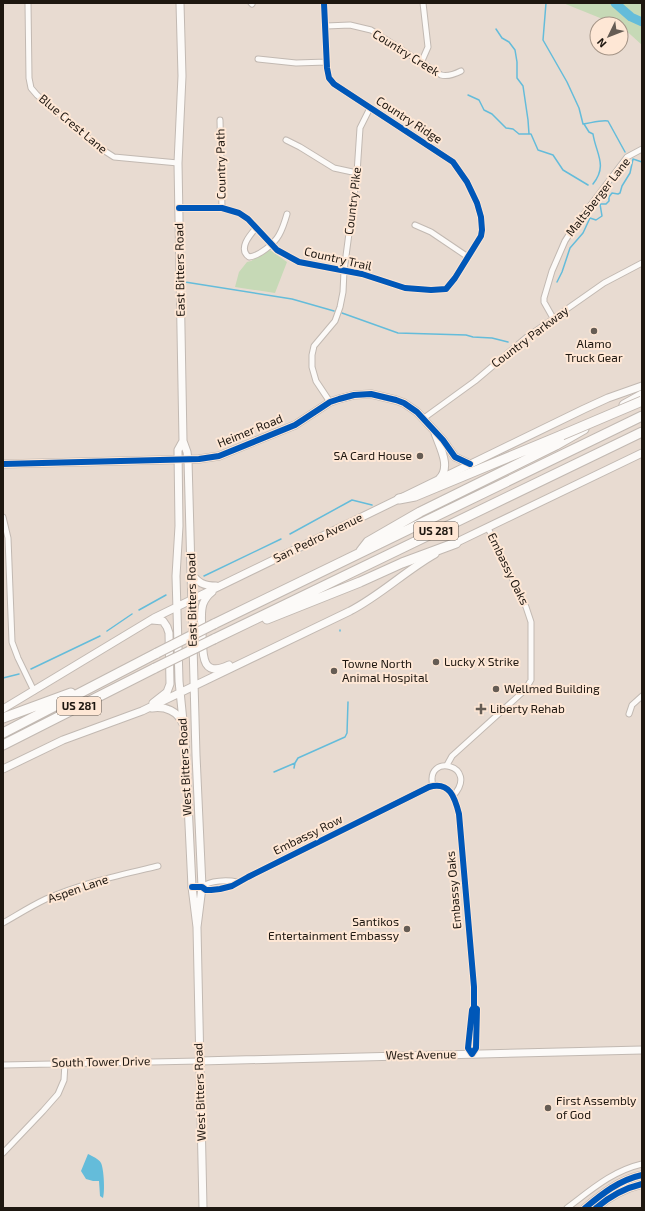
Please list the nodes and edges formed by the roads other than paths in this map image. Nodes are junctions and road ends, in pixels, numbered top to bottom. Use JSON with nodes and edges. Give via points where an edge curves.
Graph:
{"nodes":[{"id":1,"x":28,"y":3,"type":"edge"},
{"id":2,"x":180,"y":3,"type":"edge"},
{"id":3,"x":324,"y":3,"type":"edge"},
{"id":4,"x":423,"y":3,"type":"edge"},
{"id":5,"x":326,"y":26,"type":"junction"},
{"id":6,"x":258,"y":59,"type":"dead end"},
{"id":7,"x":327,"y":62,"type":"junction"},
{"id":8,"x":421,"y":63,"type":"junction"},
{"id":9,"x":462,"y":71,"type":"dead end"},
{"id":10,"x":370,"y":108,"type":"junction"},
{"id":11,"x":220,"y":120,"type":"dead end"},
{"id":12,"x":286,"y":140,"type":"dead end"},
{"id":13,"x":642,"y":149,"type":"edge"},
{"id":14,"x":178,"y":163,"type":"junction"},
{"id":15,"x":357,"y":173,"type":"junction"},
{"id":16,"x":179,"y":208,"type":"junction"},
{"id":17,"x":222,"y":208,"type":"junction"},
{"id":18,"x":287,"y":214,"type":"dead end"},
{"id":19,"x":415,"y":225,"type":"dead end"},
{"id":20,"x":256,"y":228,"type":"junction"},
{"id":21,"x":271,"y":244,"type":"junction"},
{"id":22,"x":468,"y":257,"type":"junction"},
{"id":23,"x":642,"y":263,"type":"edge"},
{"id":24,"x":344,"y":271,"type":"junction"},
{"id":25,"x":553,"y":318,"type":"junction"},
{"id":26,"x":642,"y":386,"type":"edge"},
{"id":27,"x":642,"y":395,"type":"edge"},
{"id":28,"x":642,"y":401,"type":"edge"},
{"id":29,"x":330,"y":402,"type":"junction"},
{"id":30,"x":642,"y":416,"type":"edge"},
{"id":31,"x":424,"y":418,"type":"junction"},
{"id":32,"x":435,"y":432,"type":"junction"},
{"id":33,"x":642,"y":432,"type":"edge"},
{"id":34,"x":183,"y":441,"type":"junction"},
{"id":35,"x":642,"y":453,"type":"edge"},
{"id":36,"x":178,"y":460,"type":"junction"},
{"id":37,"x":188,"y":460,"type":"junction"},
{"id":38,"x":3,"y":464,"type":"edge"},
{"id":39,"x":470,"y":464,"type":"junction"},
{"id":40,"x":438,"y":480,"type":"junction"},
{"id":41,"x":399,"y":499,"type":"junction"},
{"id":42,"x":3,"y":517,"type":"edge"},
{"id":43,"x":488,"y":528,"type":"junction"},
{"id":44,"x":456,"y":543,"type":"junction"},
{"id":45,"x":360,"y":553,"type":"junction"},
{"id":46,"x":191,"y":573,"type":"junction"},
{"id":47,"x":218,"y":586,"type":"junction"},
{"id":48,"x":192,"y":599,"type":"junction"},
{"id":49,"x":177,"y":607,"type":"junction"},
{"id":50,"x":150,"y":620,"type":"junction"},
{"id":51,"x":230,"y":632,"type":"junction"},
{"id":52,"x":241,"y":664,"type":"junction"},
{"id":53,"x":93,"y":686,"type":"junction"},
{"id":54,"x":194,"y":687,"type":"junction"},
{"id":55,"x":34,"y":691,"type":"junction"},
{"id":56,"x":180,"y":694,"type":"junction"},
{"id":57,"x":642,"y":696,"type":"edge"},
{"id":58,"x":3,"y":709,"type":"edge"},
{"id":59,"x":142,"y":711,"type":"junction"},
{"id":60,"x":629,"y":714,"type":"dead end"},
{"id":61,"x":3,"y":718,"type":"edge"},
{"id":62,"x":184,"y":726,"type":"junction"},
{"id":63,"x":3,"y":733,"type":"edge"},
{"id":64,"x":3,"y":745,"type":"edge"},
{"id":65,"x":447,"y":765,"type":"junction"},
{"id":66,"x":3,"y":769,"type":"edge"},
{"id":67,"x":433,"y":786,"type":"junction"},
{"id":68,"x":453,"y":796,"type":"junction"},
{"id":69,"x":158,"y":866,"type":"dead end"},
{"id":70,"x":192,"y":887,"type":"junction"},
{"id":71,"x":202,"y":887,"type":"junction"},
{"id":72,"x":3,"y":923,"type":"edge"},
{"id":73,"x":197,"y":927,"type":"junction"},
{"id":74,"x":642,"y":1050,"type":"edge"},
{"id":75,"x":472,"y":1054,"type":"junction"},
{"id":76,"x":200,"y":1061,"type":"junction"},
{"id":77,"x":65,"y":1063,"type":"junction"},
{"id":78,"x":3,"y":1065,"type":"edge"},
{"id":79,"x":3,"y":1153,"type":"edge"},
{"id":80,"x":642,"y":1164,"type":"edge"},
{"id":81,"x":642,"y":1176,"type":"edge"},
{"id":82,"x":642,"y":1184,"type":"edge"},
{"id":83,"x":204,"y":1208,"type":"edge"},
{"id":84,"x":567,"y":1208,"type":"edge"},
{"id":85,"x":585,"y":1208,"type":"edge"},
{"id":86,"x":596,"y":1208,"type":"edge"}],
"edges":[{"from":1,"to":14,"type":"street","name":"Blue Crest Lane","via":[[29,78],[31,88],[37,95],[114,157]]},
{"from":2,"to":14,"type":"main road","name":"East Bitters Road","via":[[182,77]]},
{"from":3,"to":5,"type":"street","name":"Country Ridge"},
{"from":4,"to":8,"type":"street","via":[[428,47]]},
{"from":5,"to":7,"type":"street","name":"Country Ridge"},
{"from":5,"to":8,"type":"street","name":"Country Creek","via":[[350,25],[370,30]]},
{"from":6,"to":7,"type":"street","via":[[296,63]]},
{"from":7,"to":10,"type":"street","name":"Country Ridge","via":[[329,78],[334,84]]},
{"from":8,"to":9,"type":"street","name":"Country Creek","via":[[445,76]]},
{"from":10,"to":15,"type":"street","name":"Country Pike","via":[[360,128]]},
{"from":10,"to":22,"type":"street","name":"Country Ridge","via":[[453,162],[470,186],[481,217],[482,230]]},
{"from":11,"to":17,"type":"street","name":"Country Path"},
{"from":12,"to":15,"type":"street","via":[[334,168]]},
{"from":13,"to":25,"type":"street","name":"Maltsberger Lane","via":[[627,157],[565,241],[544,298]]},
{"from":14,"to":16,"type":"main road","name":"East Bitters Road"},
{"from":15,"to":24,"type":"street","name":"Country Pike"},
{"from":16,"to":17,"type":"street","name":"Country Trail"},
{"from":16,"to":34,"type":"main road","name":"East Bitters Road"},
{"from":17,"to":20,"type":"street","name":"Country Trail","via":[[244,216]]},
{"from":18,"to":21,"type":"street","via":[[279,236]]},
{"from":19,"to":22,"type":"street","via":[[431,232]]},
{"from":20,"to":21,"type":"street","name":"Country Trail"},
{"from":20,"to":21,"type":"street","via":[[248,238],[245,254],[253,257]]},
{"from":21,"to":24,"type":"street","name":"Country Trail","via":[[299,262]]},
{"from":22,"to":24,"type":"street","name":"Country Trail","via":[[446,289],[405,288]]},
{"from":23,"to":25,"type":"street","name":"Country Parkway","via":[[604,283]]},
{"from":24,"to":29,"type":"street","name":"Country Pike","via":[[343,292],[335,321],[316,344],[312,355],[316,381]]},
{"from":25,"to":31,"type":"street","name":"Country Parkway","via":[[475,381]]},
{"from":26,"to":39,"type":"main road","name":"San Pedro Avenue","via":[[598,402]]},
{"from":27,"to":45,"type":"highway","via":[[561,442],[420,512],[368,542]]},
{"from":28,"to":41,"type":"highway","bridge":true,"via":[[415,496]]},
{"from":29,"to":31,"type":"main road","name":"Heimer Road","via":[[354,395],[378,395],[404,403]]},
{"from":29,"to":37,"type":"main road","name":"Heimer Road","via":[[295,425],[232,451],[219,456]]},
{"from":30,"to":45,"type":"highway","number":"US 281"},
{"from":31,"to":32,"type":"main road","name":"Heimer Road"},
{"from":32,"to":39,"type":"main road","name":"Heimer Road","via":[[455,457]]},
{"from":32,"to":40,"type":"main road","name":"Heimer Road","via":[[445,464],[444,472]]},
{"from":33,"to":51,"type":"highway","number":"US 281"},
{"from":34,"to":36,"type":"main road","name":"East Bitters Road","via":[[178,450]]},
{"from":34,"to":37,"type":"main road","name":"East Bitters Road"},
{"from":35,"to":43,"type":"main road"},
{"from":36,"to":37,"type":"main road","name":"Heimer Road"},
{"from":36,"to":38,"type":"main road","name":"Heimer Road"},
{"from":36,"to":49,"type":"main road","name":"East Bitters Road"},
{"from":37,"to":46,"type":"main road","name":"East Bitters Road"},
{"from":39,"to":40,"type":"main road","name":"San Pedro Avenue"},
{"from":40,"to":41,"type":"main road","name":"San Pedro Avenue"},
{"from":41,"to":47,"type":"main road","name":"San Pedro Avenue"},
{"from":42,"to":55,"type":"street","via":[[8,538],[14,649]]},
{"from":43,"to":44,"type":"main road"},
{"from":43,"to":65,"type":"street","name":"Embassy Oaks","via":[[531,622],[531,680],[525,690],[452,756]]},
{"from":44,"to":51,"type":"highway","via":[[272,618]]},
{"from":44,"to":52,"type":"main road","via":[[424,561],[356,608]]},
{"from":45,"to":53,"type":"highway","number":"US 281","bridge":true},
{"from":46,"to":47,"type":"main road","via":[[203,585]]},
{"from":46,"to":48,"type":"main road","name":"East Bitters Road"},
{"from":47,"to":48,"type":"main road","name":"San Pedro Avenue"},
{"from":47,"to":52,"type":"main road","via":[[202,606],[204,660],[208,666],[215,669]]},
{"from":48,"to":49,"type":"main road","name":"San Pedro Avenue"},
{"from":48,"to":54,"type":"main road","name":"East Bitters Road"},
{"from":49,"to":50,"type":"main road","name":"San Pedro Avenue"},
{"from":49,"to":56,"type":"main road","name":"West Bitters Road"},
{"from":50,"to":55,"type":"main road","name":"San Pedro Avenue"},
{"from":50,"to":59,"type":"main road","via":[[163,621],[169,631],[170,682],[167,692]]},
{"from":51,"to":64,"type":"highway","number":"US 281","bridge":true},
{"from":52,"to":54,"type":"main road"},
{"from":53,"to":61,"type":"highway"},
{"from":53,"to":63,"type":"highway","number":"US 281"},
{"from":54,"to":56,"type":"main road"},
{"from":54,"to":71,"type":"main road","name":"West Bitters Road"},
{"from":55,"to":58,"type":"main road","name":"San Pedro Avenue"},
{"from":56,"to":59,"type":"main road"},
{"from":56,"to":62,"type":"main road","name":"West Bitters Road"},
{"from":57,"to":60,"type":"street","via":[[632,705]]},
{"from":59,"to":62,"type":"main road","via":[[168,709],[179,717]]},
{"from":59,"to":66,"type":"main road","via":[[69,737]]},
{"from":62,"to":70,"type":"main road","name":"West Bitters Road"},
{"from":65,"to":67,"type":"street","name":"Embassy Oaks","via":[[439,766],[434,772]]},
{"from":65,"to":68,"type":"street","via":[[459,772],[461,785]]},
{"from":67,"to":68,"type":"street","via":[[445,788]]},
{"from":67,"to":71,"type":"street","name":"Embassy Row","via":[[232,886],[208,890]]},
{"from":68,"to":75,"type":"street","name":"Embassy Oaks","via":[[459,814],[474,987],[468,1048]]},
{"from":69,"to":72,"type":"street","name":"Aspen Lane","via":[[68,890]]},
{"from":70,"to":71,"type":"street","name":"Embassy Row"},
{"from":70,"to":73,"type":"main road","name":"West Bitters Road"},
{"from":71,"to":73,"type":"main road","name":"West Bitters Road"},
{"from":73,"to":76,"type":"main road","name":"West Bitters Road"},
{"from":74,"to":75,"type":"main road","name":"West Avenue"},
{"from":75,"to":76,"type":"main road","name":"West Avenue"},
{"from":76,"to":77,"type":"street","name":"South Tower Drive"},
{"from":76,"to":83,"type":"main road","name":"West Bitters Road"},
{"from":77,"to":78,"type":"street","name":"South Tower Drive"},
{"from":77,"to":79,"type":"street","via":[[64,1080],[58,1094]]},
{"from":80,"to":84,"type":"street","via":[[616,1173]]},
{"from":81,"to":85,"type":"main road","via":[[613,1186]]},
{"from":82,"to":86,"type":"main road","via":[[611,1196]]}]}
